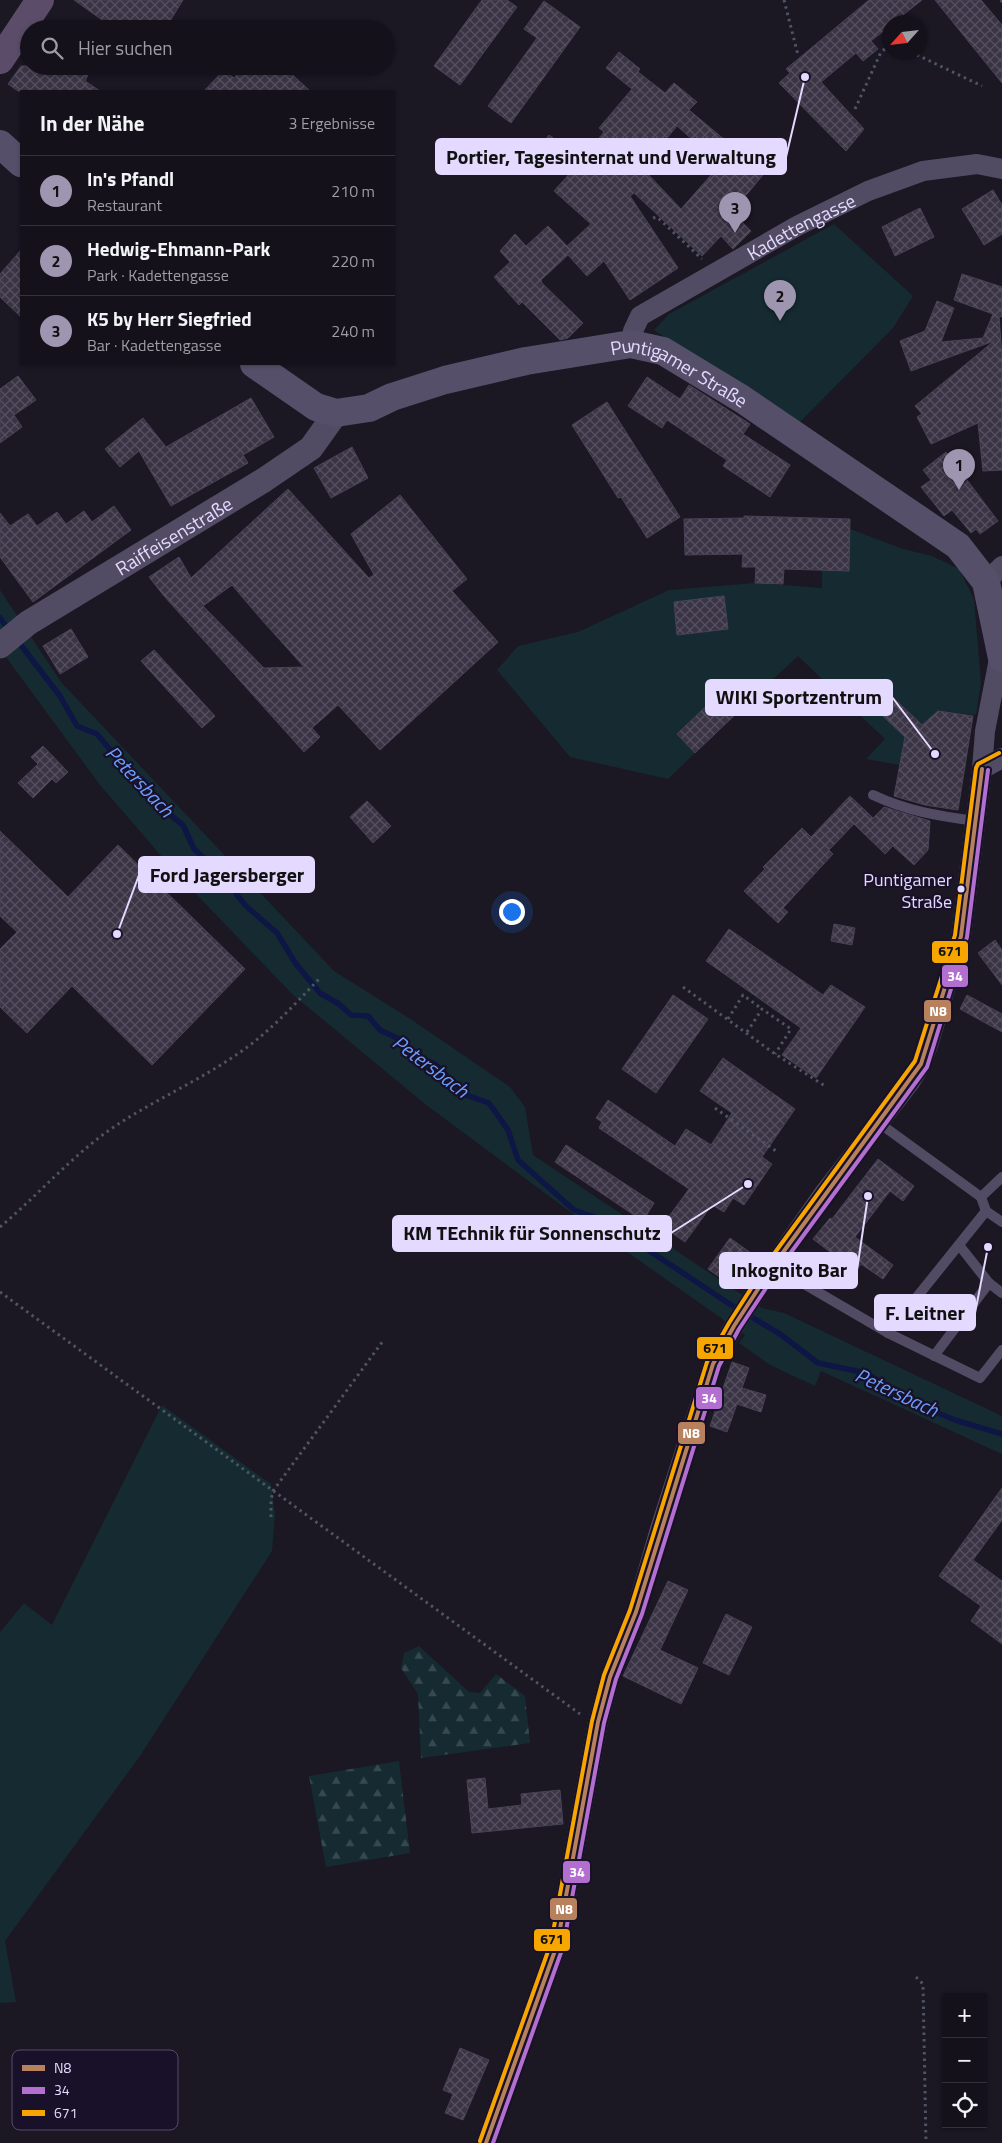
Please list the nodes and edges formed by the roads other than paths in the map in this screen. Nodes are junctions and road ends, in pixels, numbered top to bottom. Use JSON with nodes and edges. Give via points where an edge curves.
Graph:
{"nodes":[{"id":1,"x":40,"y":0,"type":"edge"},
{"id":2,"x":27,"y":20,"type":"edge"},
{"id":3,"x":20,"y":30,"type":"edge"},
{"id":4,"x":0,"y":60,"type":"edge"},
{"id":5,"x":0,"y":144,"type":"edge"},
{"id":6,"x":20,"y":162,"type":"edge"},
{"id":7,"x":1002,"y":169,"type":"edge"},
{"id":8,"x":631,"y":344,"type":"junction"},
{"id":9,"x":255,"y":365,"type":"edge"},
{"id":10,"x":336,"y":413,"type":"junction"},
{"id":11,"x":994,"y":574,"type":"edge"},
{"id":12,"x":0,"y":646,"type":"edge"},
{"id":13,"x":1001,"y":656,"type":"edge"},
{"id":14,"x":1002,"y":758,"type":"edge"},
{"id":15,"x":982,"y":768,"type":"junction"},
{"id":16,"x":873,"y":794,"type":"dead end"},
{"id":17,"x":976,"y":821,"type":"junction"},
{"id":18,"x":879,"y":1123,"type":"junction"},
{"id":19,"x":1002,"y":1177,"type":"edge"},
{"id":20,"x":981,"y":1197,"type":"junction"},
{"id":21,"x":986,"y":1211,"type":"junction"},
{"id":22,"x":1002,"y":1222,"type":"edge"},
{"id":23,"x":959,"y":1245,"type":"junction"},
{"id":24,"x":772,"y":1266,"type":"junction"},
{"id":25,"x":989,"y":1284,"type":"junction"},
{"id":26,"x":1002,"y":1293,"type":"edge"},
{"id":27,"x":888,"y":1333,"type":"junction"},
{"id":28,"x":1002,"y":1350,"type":"edge"},
{"id":29,"x":934,"y":1356,"type":"junction"},
{"id":30,"x":486,"y":2143,"type":"edge"}],
"edges":[{"from":1,"to":2,"type":"main road"},
{"from":3,"to":4,"type":"main road"},
{"from":5,"to":6,"type":"main road"},
{"from":7,"to":8,"type":"street","name":"Kadettengasse","via":[[977,164],[923,171],[868,191],[797,226],[640,316]]},
{"from":8,"to":10,"type":"main road","name":"Puntigamer Straße","via":[[517,363],[444,380],[369,408]]},
{"from":8,"to":11,"type":"main road","name":"Puntigamer Straße","via":[[663,351],[742,399]]},
{"from":9,"to":10,"type":"main road","name":"Puntigamer Straße","via":[[316,407]]},
{"from":10,"to":12,"type":"street","name":"Raiffeisenstraße","via":[[311,448],[264,480],[28,622]]},
{"from":11,"to":13,"type":"main road","name":"Puntigamer Straße"},
{"from":13,"to":15,"type":"street","via":[[984,731]]},
{"from":14,"to":15,"type":"street"},
{"from":15,"to":17,"type":"street"},
{"from":16,"to":17,"type":"lane","via":[[898,807]]},
{"from":17,"to":18,"type":"street","via":[[961,936],[936,1021],[921,1064]]},
{"from":18,"to":20,"type":"lane"},
{"from":18,"to":24,"type":"street"},
{"from":19,"to":20,"type":"lane"},
{"from":20,"to":21,"type":"lane"},
{"from":21,"to":22,"type":"lane"},
{"from":21,"to":23,"type":"lane"},
{"from":23,"to":25,"type":"lane"},
{"from":23,"to":27,"type":"lane"},
{"from":24,"to":27,"type":"lane"},
{"from":24,"to":30,"type":"street","via":[[713,1364],[636,1612],[610,1677],[598,1722],[557,1945]]},
{"from":25,"to":26,"type":"lane"},
{"from":25,"to":29,"type":"lane"},
{"from":27,"to":29,"type":"lane"},
{"from":28,"to":29,"type":"lane","via":[[980,1378]]}]}
